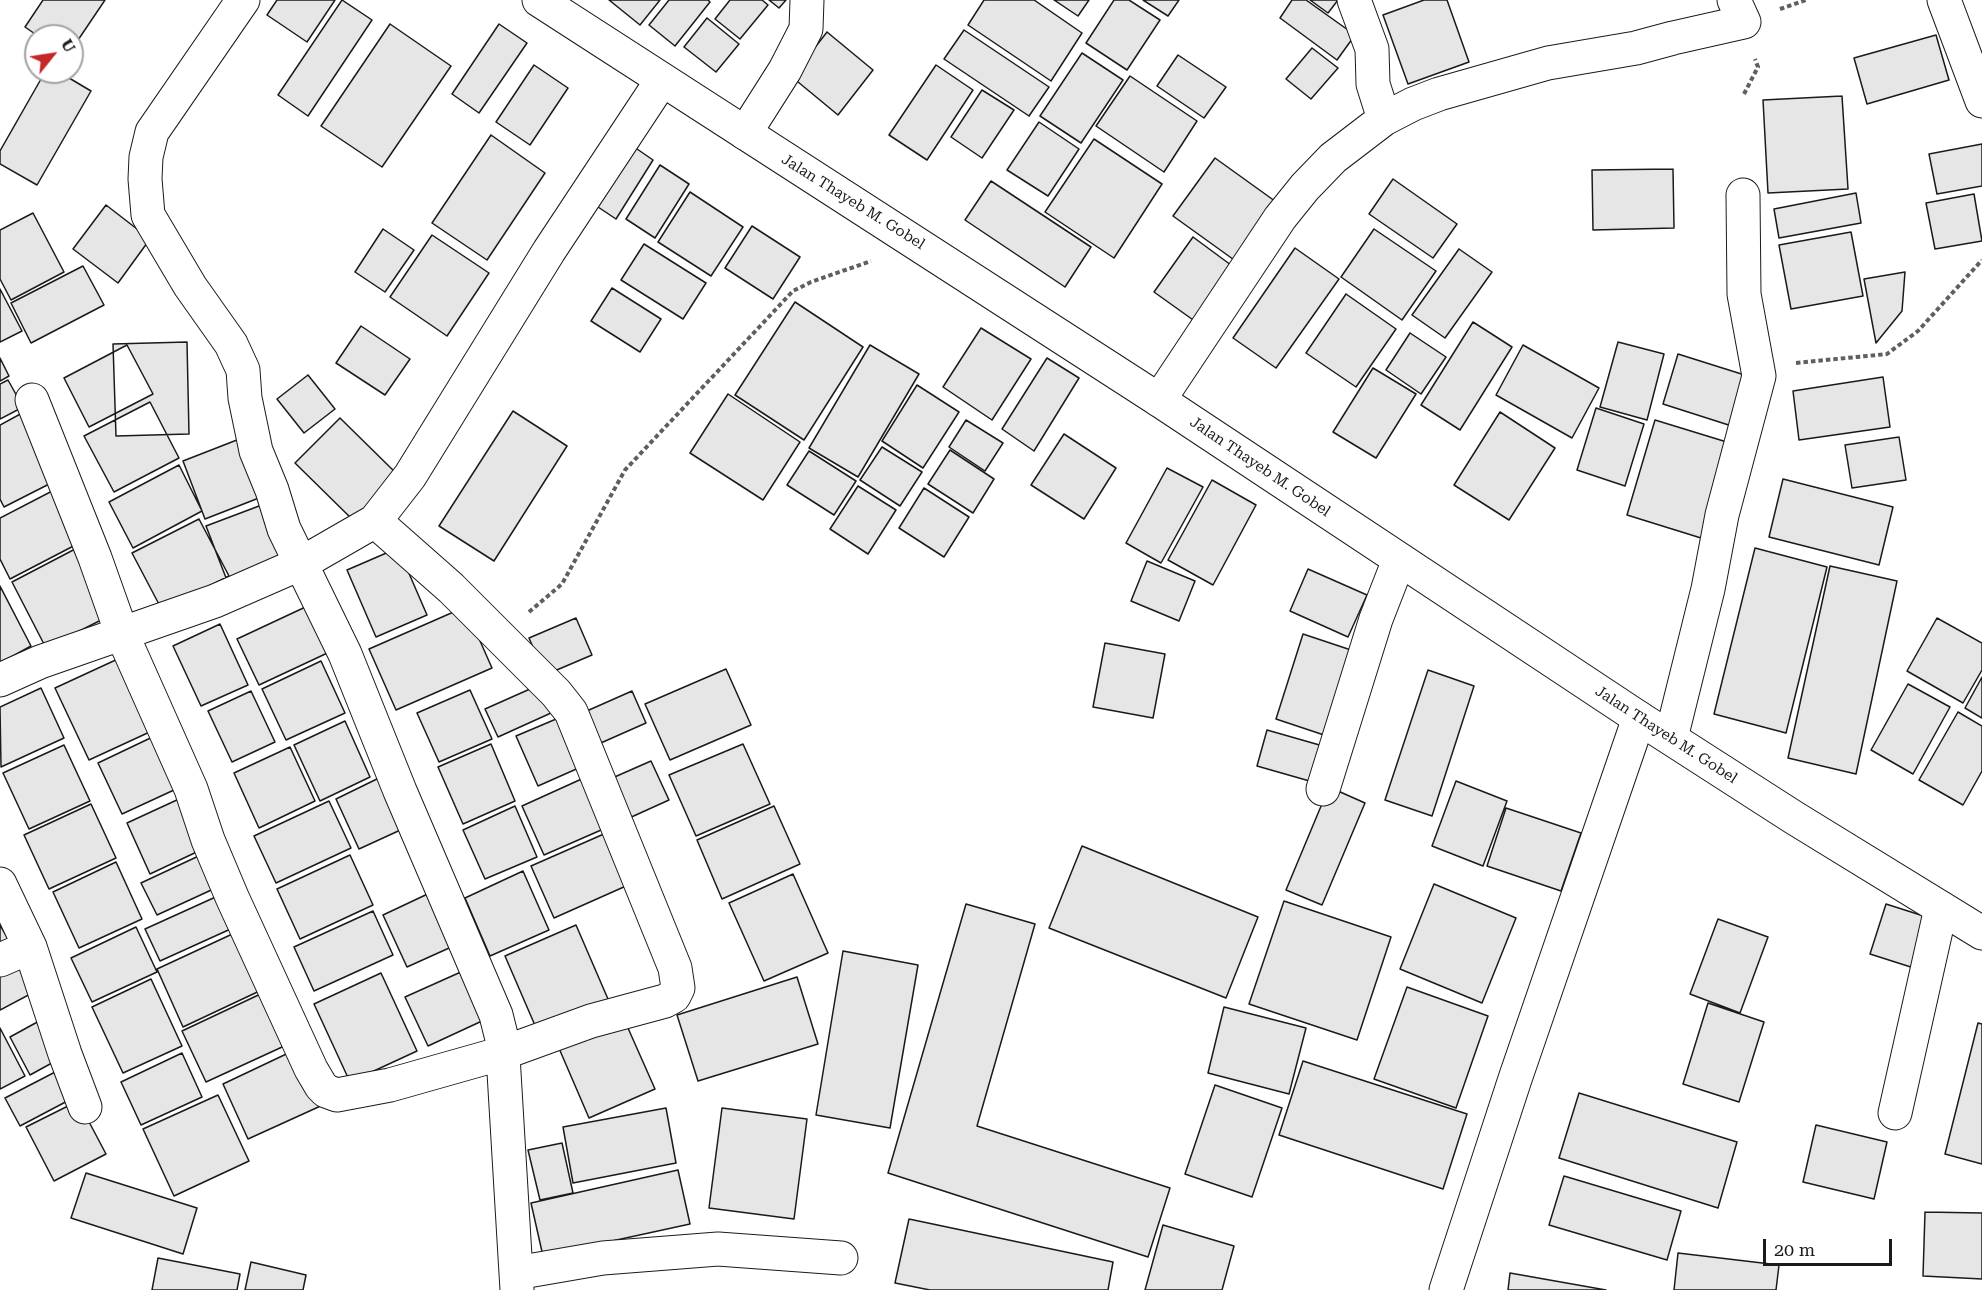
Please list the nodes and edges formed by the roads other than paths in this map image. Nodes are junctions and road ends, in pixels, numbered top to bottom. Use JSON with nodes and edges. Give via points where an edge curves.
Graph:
{"nodes":[{"id":1,"x":243,"y":0,"type":"edge"},
{"id":2,"x":539,"y":0,"type":"edge"},
{"id":3,"x":807,"y":0,"type":"edge"},
{"id":4,"x":1354,"y":0,"type":"edge"},
{"id":5,"x":1734,"y":0,"type":"edge"},
{"id":6,"x":1944,"y":0,"type":"edge"},
{"id":7,"x":662,"y":80,"type":"junction"},
{"id":8,"x":1982,"y":101,"type":"edge"},
{"id":9,"x":1384,"y":119,"type":"junction"},
{"id":10,"x":745,"y":133,"type":"junction"},
{"id":11,"x":1743,"y":195,"type":"dead end"},
{"id":12,"x":32,"y":400,"type":"dead end"},
{"id":13,"x":1159,"y":400,"type":"junction"},
{"id":14,"x":375,"y":521,"type":"junction"},
{"id":15,"x":1400,"y":560,"type":"junction"},
{"id":16,"x":302,"y":563,"type":"junction"},
{"id":17,"x":122,"y":634,"type":"junction"},
{"id":18,"x":0,"y":680,"type":"edge"},
{"id":19,"x":1639,"y":718,"type":"junction"},
{"id":20,"x":1671,"y":738,"type":"junction"},
{"id":21,"x":1323,"y":789,"type":"dead end"},
{"id":22,"x":0,"y":884,"type":"edge"},
{"id":23,"x":1941,"y":908,"type":"junction"},
{"id":24,"x":1982,"y":933,"type":"edge"},
{"id":25,"x":30,"y":947,"type":"junction"},
{"id":26,"x":0,"y":960,"type":"edge"},
{"id":27,"x":503,"y":1053,"type":"junction"},
{"id":28,"x":85,"y":1107,"type":"dead end"},
{"id":29,"x":1895,"y":1113,"type":"dead end"},
{"id":30,"x":841,"y":1258,"type":"dead end"},
{"id":31,"x":517,"y":1281,"type":"edge"},
{"id":32,"x":1446,"y":1290,"type":"edge"}],
"edges":[{"from":1,"to":16,"type":"street","via":[[152,132],[146,157],[148,215],[190,286],[231,344],[243,370],[256,451],[284,529]]},
{"from":2,"to":7,"type":"street","name":"Jalan Thayeb M. Gobel"},
{"from":3,"to":10,"type":"street","via":[[806,29]]},
{"from":4,"to":9,"type":"street","via":[[1372,49],[1374,84]]},
{"from":5,"to":9,"type":"street","via":[[1744,22],[1636,48],[1548,63],[1439,94]]},
{"from":6,"to":8,"type":"street"},
{"from":7,"to":10,"type":"street","name":"Jalan Thayeb M. Gobel"},
{"from":7,"to":14,"type":"street","via":[[549,251],[410,476]]},
{"from":9,"to":13,"type":"street","via":[[1333,158],[1305,187]]},
{"from":10,"to":13,"type":"street","name":"Jalan Thayeb M. Gobel"},
{"from":11,"to":20,"type":"street","via":[[1744,294],[1759,376],[1722,514]]},
{"from":12,"to":17,"type":"street"},
{"from":13,"to":15,"type":"street","name":"Jalan Thayeb M. Gobel"},
{"from":14,"to":16,"type":"street"},
{"from":14,"to":27,"type":"street","via":[[451,588],[572,712],[675,969],[678,988],[674,996],[664,1001],[591,1021]]},
{"from":15,"to":19,"type":"street","name":"Jalan Thayeb M. Gobel"},
{"from":15,"to":21,"type":"street","via":[[1376,620]]},
{"from":16,"to":17,"type":"street","via":[[215,601]]},
{"from":16,"to":27,"type":"street","via":[[345,654],[485,988],[500,1025]]},
{"from":17,"to":18,"type":"street"},
{"from":17,"to":27,"type":"street","via":[[191,789],[232,897],[321,1086],[338,1095],[390,1085]]},
{"from":19,"to":20,"type":"street","name":"Jalan Thayeb M. Gobel"},
{"from":19,"to":32,"type":"street"},
{"from":20,"to":23,"type":"street","name":"Jalan Thayeb M. Gobel"},
{"from":22,"to":25,"type":"street"},
{"from":23,"to":24,"type":"street","name":"Jalan Thayeb M. Gobel"},
{"from":23,"to":29,"type":"street"},
{"from":25,"to":26,"type":"street"},
{"from":25,"to":28,"type":"street"},
{"from":27,"to":31,"type":"street"},
{"from":30,"to":31,"type":"street","via":[[708,1249],[603,1258]]}]}
